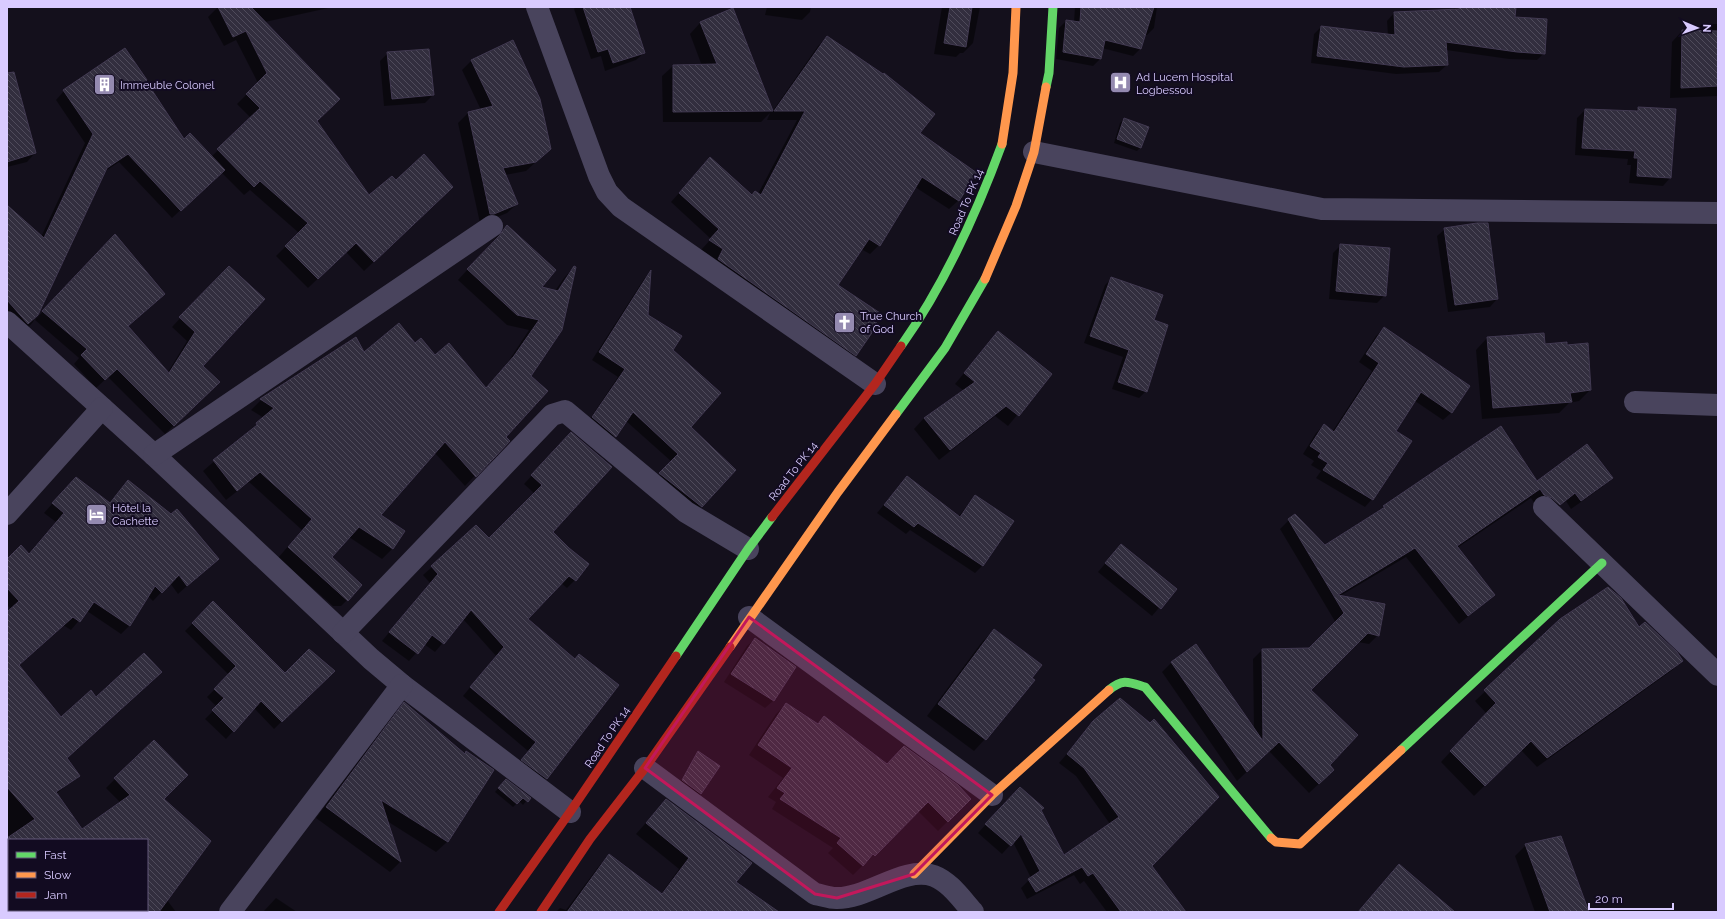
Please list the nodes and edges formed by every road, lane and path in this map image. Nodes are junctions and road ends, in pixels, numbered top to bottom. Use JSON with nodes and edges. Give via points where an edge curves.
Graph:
{"nodes":[{"id":1,"x":537,"y":7,"type":"edge"},
{"id":2,"x":1016,"y":7,"type":"edge"},
{"id":3,"x":1053,"y":7,"type":"edge"},
{"id":4,"x":1034,"y":152,"type":"junction"},
{"id":5,"x":1718,"y":213,"type":"edge"},
{"id":6,"x":492,"y":226,"type":"dead end"},
{"id":7,"x":7,"y":322,"type":"edge"},
{"id":8,"x":875,"y":384,"type":"junction"},
{"id":9,"x":1635,"y":402,"type":"dead end"},
{"id":10,"x":1718,"y":405,"type":"edge"},
{"id":11,"x":102,"y":408,"type":"junction"},
{"id":12,"x":154,"y":455,"type":"junction"},
{"id":13,"x":1544,"y":507,"type":"dead end"},
{"id":14,"x":7,"y":514,"type":"edge"},
{"id":15,"x":748,"y":549,"type":"junction"},
{"id":16,"x":1602,"y":563,"type":"junction"},
{"id":17,"x":749,"y":617,"type":"junction"},
{"id":18,"x":343,"y":633,"type":"junction"},
{"id":19,"x":1718,"y":675,"type":"edge"},
{"id":20,"x":402,"y":685,"type":"junction"},
{"id":21,"x":644,"y":768,"type":"junction"},
{"id":22,"x":992,"y":795,"type":"junction"},
{"id":23,"x":570,"y":812,"type":"junction"},
{"id":24,"x":914,"y":874,"type":"junction"},
{"id":25,"x":230,"y":912,"type":"edge"},
{"id":26,"x":499,"y":912,"type":"edge"},
{"id":27,"x":541,"y":912,"type":"edge"},
{"id":28,"x":973,"y":912,"type":"edge"}],
"edges":[{"from":1,"to":8,"type":"street","via":[[607,192],[621,207]]},
{"from":2,"to":8,"type":"main road","name":"Road To PK 14","via":[[1014,73],[1004,140],[983,197],[956,255],[914,328]]},
{"from":3,"to":4,"type":"main road","via":[[1049,73]]},
{"from":4,"to":5,"type":"street","via":[[1322,209]]},
{"from":4,"to":17,"type":"main road","via":[[1016,206],[985,280],[945,348]]},
{"from":6,"to":12,"type":"street"},
{"from":7,"to":11,"type":"street"},
{"from":8,"to":15,"type":"main road","name":"Road To PK 14"},
{"from":9,"to":10,"type":"street"},
{"from":11,"to":12,"type":"street"},
{"from":11,"to":14,"type":"street"},
{"from":12,"to":18,"type":"street"},
{"from":13,"to":16,"type":"street"},
{"from":15,"to":18,"type":"street","via":[[686,512],[565,411],[552,415]]},
{"from":15,"to":23,"type":"main road","name":"Road To PK 14"},
{"from":16,"to":19,"type":"street"},
{"from":16,"to":22,"type":"main road","via":[[1300,844],[1276,842],[1267,835],[1145,687],[1126,681],[1115,685]]},
{"from":17,"to":21,"type":"main road"},
{"from":17,"to":22,"type":"street"},
{"from":18,"to":20,"type":"street"},
{"from":20,"to":23,"type":"street"},
{"from":20,"to":25,"type":"street"},
{"from":21,"to":24,"type":"street","via":[[815,894],[837,898],[861,893]]},
{"from":21,"to":27,"type":"main road","via":[[590,839]]},
{"from":22,"to":24,"type":"main road"},
{"from":23,"to":26,"type":"main road","name":"Road To PK 14"},
{"from":24,"to":28,"type":"street","via":[[934,876],[947,884]]}]}
